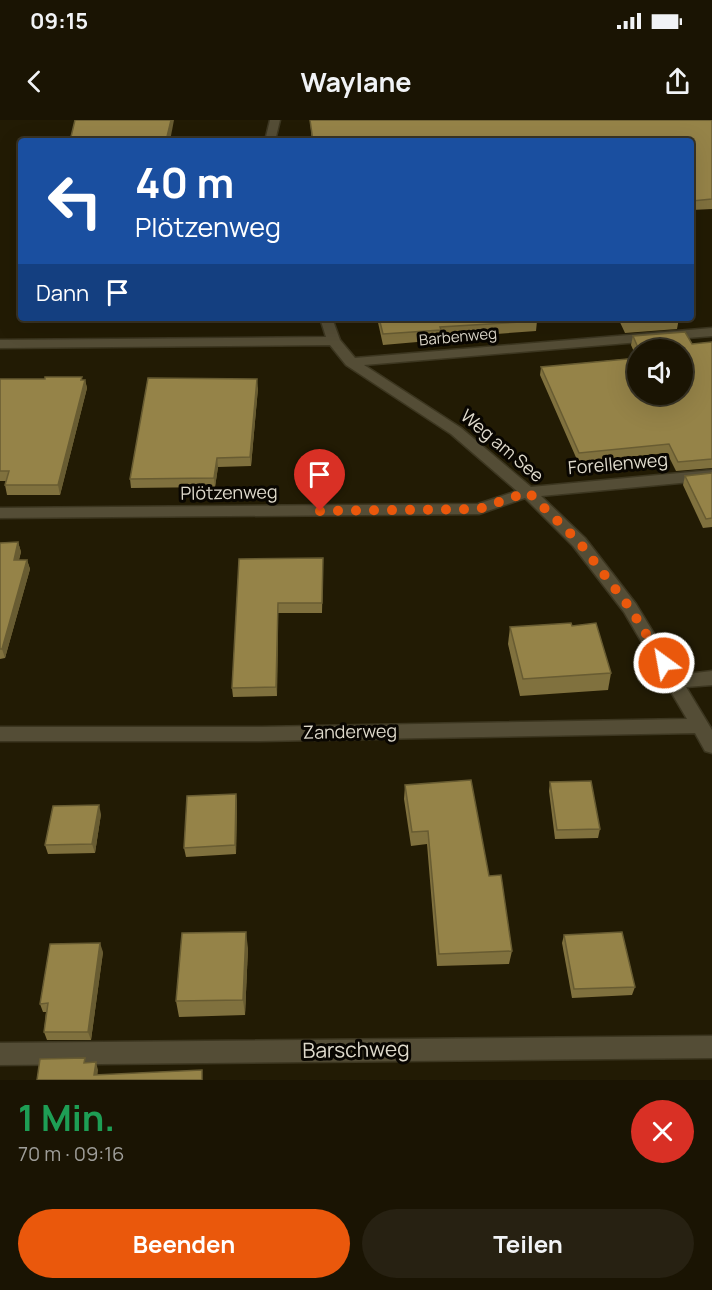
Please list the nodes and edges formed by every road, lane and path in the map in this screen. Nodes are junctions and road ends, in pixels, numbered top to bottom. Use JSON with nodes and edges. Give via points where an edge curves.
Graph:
{"nodes":[{"id":1,"x":275,"y":120,"type":"edge"},
{"id":2,"x":271,"y":138,"type":"edge"},
{"id":3,"x":327,"y":321,"type":"edge"},
{"id":4,"x":712,"y":332,"type":"edge"},
{"id":5,"x":334,"y":341,"type":"junction"},
{"id":6,"x":0,"y":344,"type":"edge"},
{"id":7,"x":351,"y":362,"type":"junction"},
{"id":8,"x":712,"y":475,"type":"edge"},
{"id":9,"x":528,"y":492,"type":"junction"},
{"id":10,"x":0,"y":513,"type":"edge"},
{"id":11,"x":712,"y":678,"type":"edge"},
{"id":12,"x":676,"y":682,"type":"junction"},
{"id":13,"x":700,"y":726,"type":"junction"},
{"id":14,"x":0,"y":734,"type":"edge"},
{"id":15,"x":712,"y":746,"type":"edge"},
{"id":16,"x":712,"y":1047,"type":"edge"},
{"id":17,"x":0,"y":1054,"type":"edge"}],
"edges":[{"from":1,"to":2,"type":"lane"},
{"from":3,"to":5,"type":"lane","name":"Weg am See"},
{"from":4,"to":7,"type":"lane","name":"Barbenweg"},
{"from":5,"to":6,"type":"lane"},
{"from":5,"to":7,"type":"lane","name":"Weg am See"},
{"from":7,"to":9,"type":"lane","name":"Weg am See","via":[[456,431]]},
{"from":8,"to":9,"type":"lane","name":"Forellenweg"},
{"from":9,"to":10,"type":"lane","name":"Plötzenweg","via":[[479,509]]},
{"from":9,"to":12,"type":"lane","name":"Weg am See","via":[[579,542],[630,608]]},
{"from":11,"to":12,"type":"lane"},
{"from":12,"to":13,"type":"lane","name":"Weg am See"},
{"from":13,"to":14,"type":"lane","name":"Zanderweg"},
{"from":13,"to":15,"type":"lane","name":"Weg am See"},
{"from":16,"to":17,"type":"lane","name":"Barschweg"}]}
